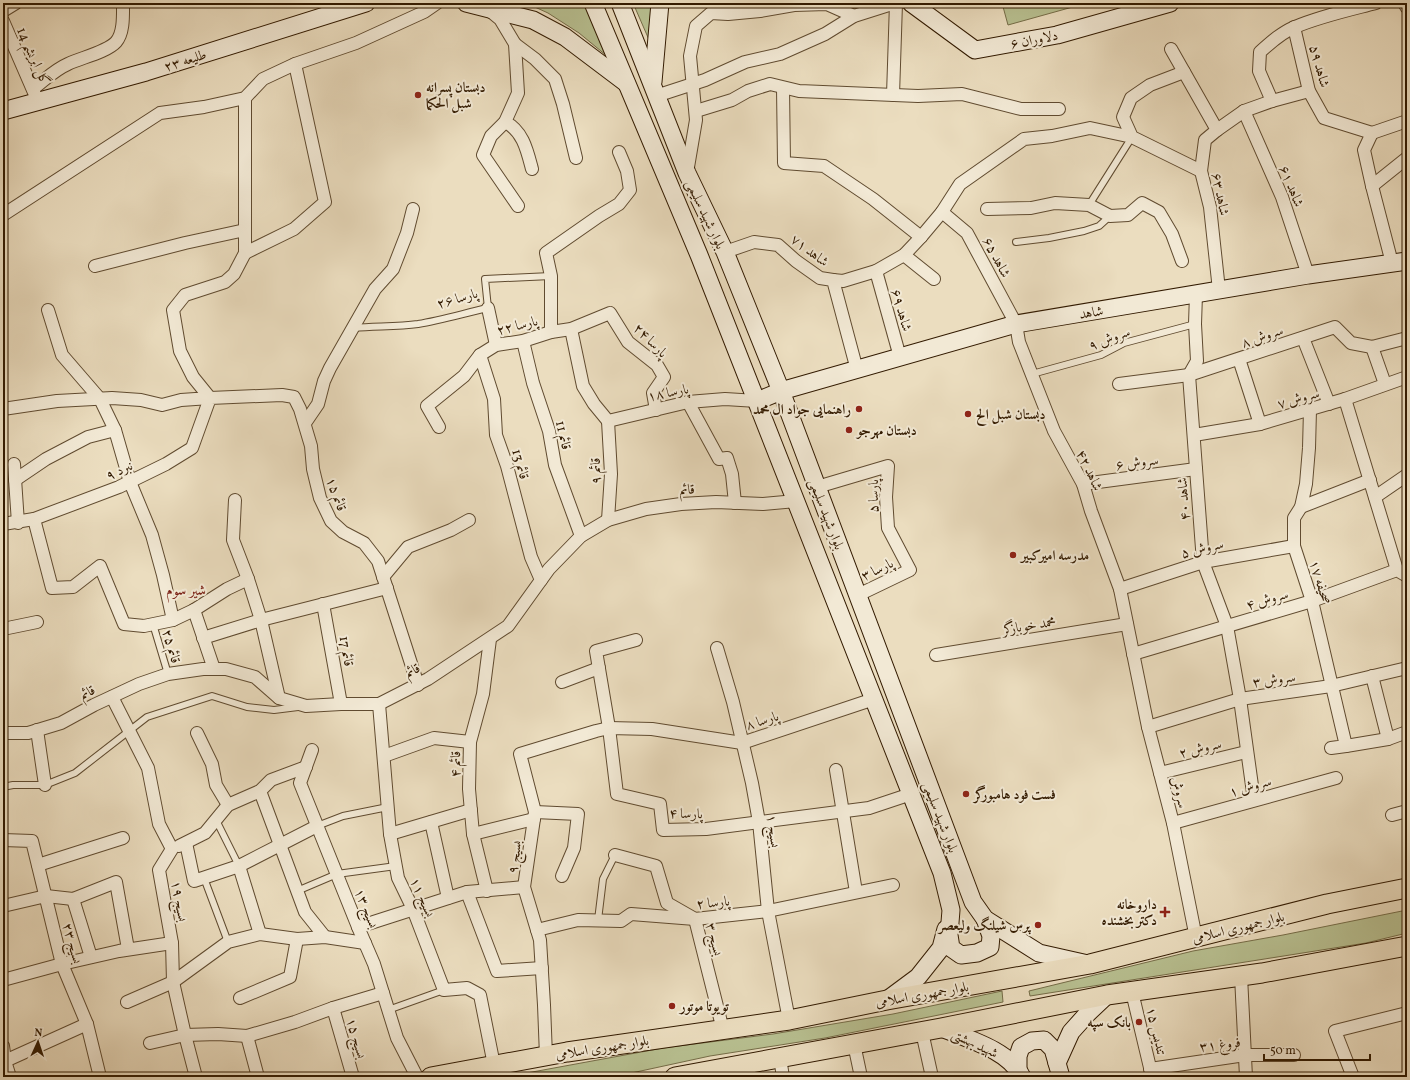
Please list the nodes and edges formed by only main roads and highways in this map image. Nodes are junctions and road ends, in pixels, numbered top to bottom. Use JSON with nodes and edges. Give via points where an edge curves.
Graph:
{"nodes":[{"id":1,"x":366,"y":3,"type":"edge"},
{"id":2,"x":466,"y":3,"type":"edge"},
{"id":3,"x":593,"y":3,"type":"edge"},
{"id":4,"x":620,"y":3,"type":"edge"},
{"id":5,"x":660,"y":3,"type":"edge"},
{"id":6,"x":911,"y":3,"type":"edge"},
{"id":7,"x":1170,"y":3,"type":"edge"},
{"id":8,"x":627,"y":83,"type":"junction"},
{"id":9,"x":654,"y":91,"type":"junction"},
{"id":10,"x":3,"y":111,"type":"edge"},
{"id":11,"x":1399,"y":262,"type":"edge"},
{"id":12,"x":781,"y":391,"type":"junction"},
{"id":13,"x":757,"y":401,"type":"junction"},
{"id":14,"x":1406,"y":888,"type":"edge"},
{"id":15,"x":951,"y":910,"type":"junction"},
{"id":16,"x":985,"y":919,"type":"junction"},
{"id":17,"x":1407,"y":946,"type":"edge"},
{"id":18,"x":1090,"y":964,"type":"junction"},
{"id":19,"x":1107,"y":996,"type":"junction"},
{"id":20,"x":887,"y":1000,"type":"junction"},
{"id":21,"x":942,"y":1028,"type":"junction"},
{"id":22,"x":484,"y":1070,"type":"edge"},
{"id":23,"x":1059,"y":1070,"type":"edge"},
{"id":24,"x":732,"y":1072,"type":"edge"},
{"id":25,"x":1020,"y":1072,"type":"edge"},
{"id":26,"x":432,"y":1077,"type":"edge"},
{"id":27,"x":675,"y":1077,"type":"edge"}],
"edges":[{"from":1,"to":10,"type":"main road","name":"طلیعه ۲۳","via":[[146,72],[35,96]]},
{"from":2,"to":8,"type":"main road","via":[[533,20],[565,37]]},
{"from":3,"to":8,"type":"main road","name":"بلوار شهید سلیمی"},
{"from":4,"to":9,"type":"main road","name":"بلوار شهید سلیمی"},
{"from":5,"to":9,"type":"main road"},
{"from":6,"to":7,"type":"main road","name":"دلاوران ۶","via":[[975,50],[1057,35]]},
{"from":8,"to":13,"type":"main road","name":"بلوار شهید سلیمی"},
{"from":9,"to":12,"type":"main road","name":"بلوار شهید سلیمی","via":[[687,173],[725,252]]},
{"from":11,"to":12,"type":"main road","name":"شاهد","via":[[1016,324]]},
{"from":12,"to":13,"type":"main road","name":"شاهد"},
{"from":12,"to":16,"type":"main road","name":"بلوار شهید سلیمی","via":[[973,902]]},
{"from":13,"to":15,"type":"main road","name":"بلوار شهید سلیمی","via":[[942,873]]},
{"from":14,"to":18,"type":"main road","name":"بلوار جمهوری اسلامی","via":[[1327,904]]},
{"from":15,"to":16,"type":"main road","via":[[951,948],[961,955],[977,953],[990,947],[992,936]]},
{"from":15,"to":20,"type":"main road","via":[[941,948],[918,977]]},
{"from":16,"to":18,"type":"main road","name":"بلوار شهید سلیمی","via":[[1039,953]]},
{"from":17,"to":19,"type":"main road","via":[[1241,976]]},
{"from":18,"to":20,"type":"main road","name":"بلوار جمهوری اسلامی"},
{"from":19,"to":21,"type":"main road"},
{"from":19,"to":23,"type":"main road","via":[[1088,1012],[1071,1032]]},
{"from":20,"to":22,"type":"main road","name":"بلوار جمهوری اسلامی","via":[[789,1020],[546,1056]]},
{"from":21,"to":24,"type":"main road","via":[[780,1058]]},
{"from":21,"to":25,"type":"main road","name":"شهید بهشتی","via":[[978,1042],[1006,1058]]},
{"from":22,"to":26,"type":"main road","name":"بلوار جمهوری اسلامی"},
{"from":23,"to":25,"type":"main road","via":[[1053,1049],[1044,1040],[1032,1041],[1021,1047],[1018,1056]]},
{"from":24,"to":27,"type":"main road"}]}
